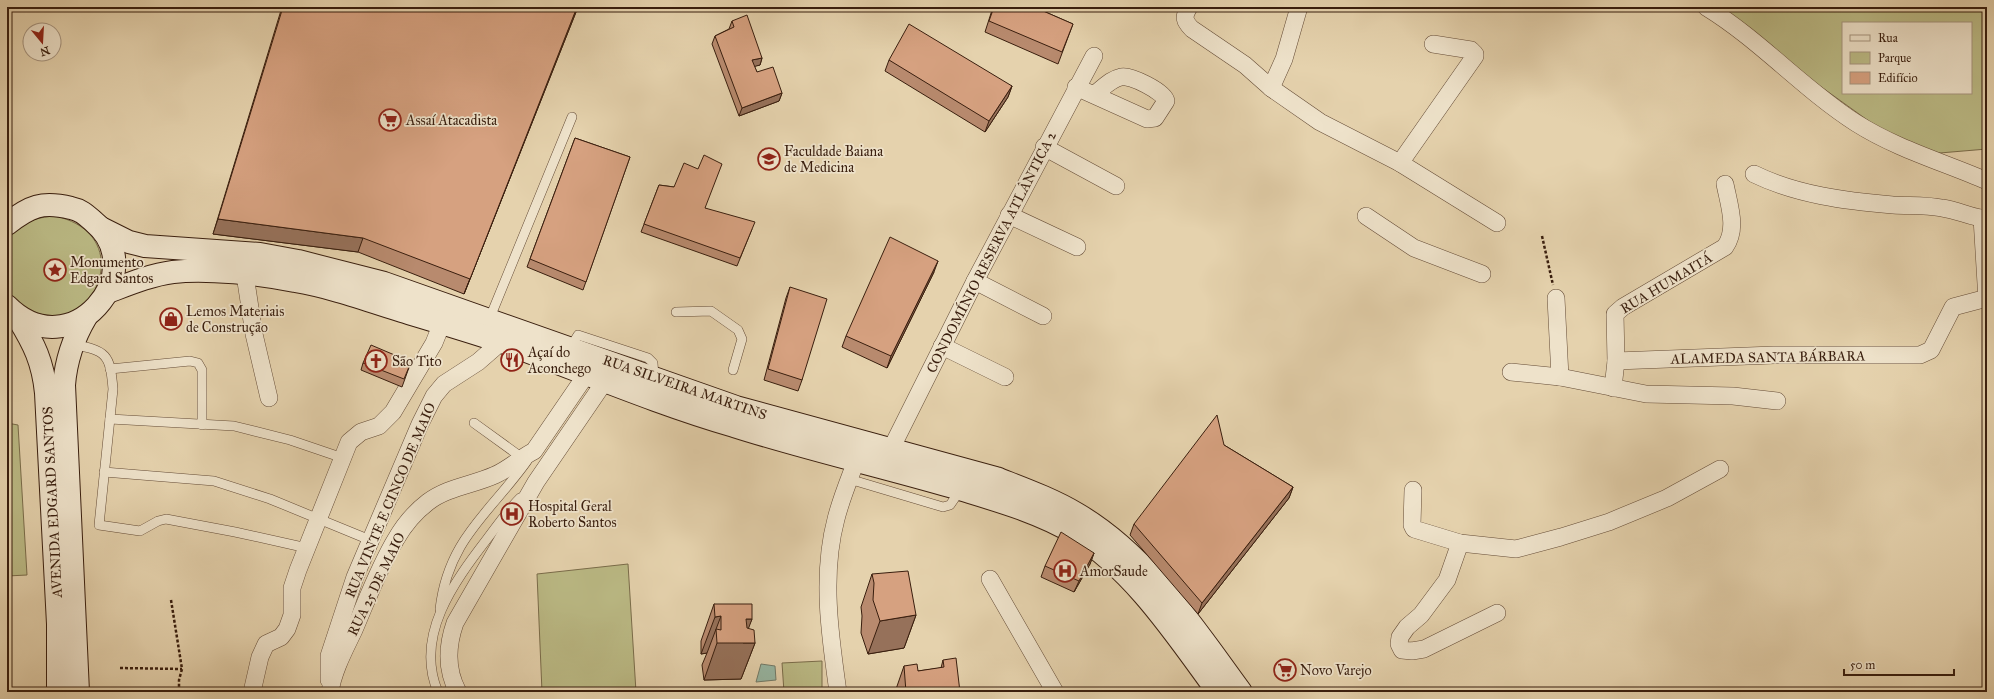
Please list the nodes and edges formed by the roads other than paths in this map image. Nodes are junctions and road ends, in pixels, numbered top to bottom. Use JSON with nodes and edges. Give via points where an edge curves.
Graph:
{"nodes":[{"id":1,"x":1189,"y":7,"type":"edge"},
{"id":2,"x":1299,"y":7,"type":"edge"},
{"id":3,"x":1706,"y":7,"type":"edge"},
{"id":4,"x":1433,"y":44,"type":"dead end"},
{"id":5,"x":1094,"y":56,"type":"dead end"},
{"id":6,"x":1076,"y":87,"type":"junction"},
{"id":7,"x":1271,"y":88,"type":"junction"},
{"id":8,"x":1095,"y":94,"type":"dead end"},
{"id":9,"x":572,"y":117,"type":"dead end"},
{"id":10,"x":1044,"y":147,"type":"junction"},
{"id":11,"x":1400,"y":163,"type":"junction"},
{"id":12,"x":1754,"y":174,"type":"dead end"},
{"id":13,"x":1987,"y":181,"type":"edge"},
{"id":14,"x":1725,"y":184,"type":"dead end"},
{"id":15,"x":1116,"y":186,"type":"dead end"},
{"id":16,"x":1010,"y":215,"type":"junction"},
{"id":17,"x":1366,"y":216,"type":"dead end"},
{"id":18,"x":1984,"y":219,"type":"edge"},
{"id":19,"x":1497,"y":223,"type":"dead end"},
{"id":20,"x":7,"y":224,"type":"edge"},
{"id":21,"x":101,"y":228,"type":"junction"},
{"id":22,"x":1077,"y":247,"type":"dead end"},
{"id":23,"x":1482,"y":274,"type":"dead end"},
{"id":24,"x":245,"y":275,"type":"junction"},
{"id":25,"x":975,"y":281,"type":"junction"},
{"id":26,"x":108,"y":292,"type":"junction"},
{"id":27,"x":1556,"y":298,"type":"road end"},
{"id":28,"x":1987,"y":298,"type":"edge"},
{"id":29,"x":13,"y":312,"type":"edge"},
{"id":30,"x":676,"y":312,"type":"dead end"},
{"id":31,"x":1043,"y":316,"type":"dead end"},
{"id":32,"x":86,"y":317,"type":"junction"},
{"id":33,"x":489,"y":320,"type":"junction"},
{"id":34,"x":442,"y":323,"type":"junction"},
{"id":35,"x":501,"y":342,"type":"junction"},
{"id":36,"x":72,"y":344,"type":"junction"},
{"id":37,"x":942,"y":346,"type":"junction"},
{"id":38,"x":570,"y":348,"type":"junction"},
{"id":39,"x":1616,"y":361,"type":"junction"},
{"id":40,"x":110,"y":369,"type":"junction"},
{"id":41,"x":733,"y":370,"type":"dead end"},
{"id":42,"x":599,"y":372,"type":"junction"},
{"id":43,"x":1511,"y":372,"type":"dead end"},
{"id":44,"x":1005,"y":377,"type":"dead end"},
{"id":45,"x":1560,"y":377,"type":"junction"},
{"id":46,"x":654,"y":378,"type":"junction"},
{"id":47,"x":1613,"y":388,"type":"junction"},
{"id":48,"x":269,"y":398,"type":"dead end"},
{"id":49,"x":1777,"y":401,"type":"dead end"},
{"id":50,"x":110,"y":418,"type":"junction"},
{"id":51,"x":474,"y":423,"type":"dead end"},
{"id":52,"x":202,"y":424,"type":"junction"},
{"id":53,"x":891,"y":449,"type":"junction"},
{"id":54,"x":531,"y":451,"type":"junction"},
{"id":55,"x":556,"y":454,"type":"junction"},
{"id":56,"x":343,"y":458,"type":"junction"},
{"id":57,"x":852,"y":470,"type":"junction"},
{"id":58,"x":1720,"y":470,"type":"dead end"},
{"id":59,"x":104,"y":472,"type":"junction"},
{"id":60,"x":536,"y":482,"type":"junction"},
{"id":61,"x":1413,"y":490,"type":"dead end"},
{"id":62,"x":319,"y":520,"type":"junction"},
{"id":63,"x":370,"y":540,"type":"junction"},
{"id":64,"x":1460,"y":543,"type":"junction"},
{"id":65,"x":307,"y":548,"type":"junction"},
{"id":66,"x":990,"y":579,"type":"dead end"},
{"id":67,"x":439,"y":613,"type":"junction"},
{"id":68,"x":1496,"y":613,"type":"dead end"},
{"id":69,"x":330,"y":690,"type":"edge"},
{"id":70,"x":58,"y":692,"type":"edge"},
{"id":71,"x":78,"y":692,"type":"edge"},
{"id":72,"x":252,"y":692,"type":"edge"},
{"id":73,"x":438,"y":692,"type":"edge"},
{"id":74,"x":458,"y":692,"type":"edge"},
{"id":75,"x":838,"y":692,"type":"edge"},
{"id":76,"x":1056,"y":692,"type":"edge"},
{"id":77,"x":1218,"y":692,"type":"edge"},
{"id":78,"x":1241,"y":692,"type":"edge"}],
"edges":[{"from":1,"to":7,"type":"street","via":[[1184,18],[1189,26],[1245,65]]},
{"from":2,"to":7,"type":"street","via":[[1284,59]]},
{"from":3,"to":13,"type":"street","via":[[1768,52],[1826,101],[1856,122],[1903,148]]},
{"from":4,"to":11,"type":"street","via":[[1470,50],[1475,56]]},
{"from":5,"to":6,"type":"street","name":"CONDOMÍNIO RESERVA ATLÂNTICA 2"},
{"from":6,"to":8,"type":"street"},
{"from":6,"to":10,"type":"street","name":"CONDOMÍNIO RESERVA ATLÂNTICA 2"},
{"from":7,"to":11,"type":"street","via":[[1320,122]]},
{"from":9,"to":33,"type":"lane"},
{"from":10,"to":15,"type":"street"},
{"from":10,"to":16,"type":"street","name":"CONDOMÍNIO RESERVA ATLÂNTICA 2"},
{"from":11,"to":19,"type":"street"},
{"from":12,"to":18,"type":"street","via":[[1806,193],[1886,204],[1944,208]]},
{"from":14,"to":39,"type":"street","name":"RUA HUMAITÁ","via":[[1732,229],[1729,241],[1725,247],[1617,311]]},
{"from":16,"to":22,"type":"street"},
{"from":16,"to":25,"type":"street","name":"CONDOMÍNIO RESERVA ATLÂNTICA 2"},
{"from":17,"to":23,"type":"street","via":[[1414,248]]},
{"from":18,"to":28,"type":"street"},
{"from":20,"to":21,"type":"main road","via":[[25,210],[52,204],[80,210]]},
{"from":21,"to":26,"type":"main road","via":[[111,248],[114,270]]},
{"from":21,"to":33,"type":"main road","name":"RUA SILVEIRA MARTINS","via":[[129,242],[145,246],[215,250],[298,260],[384,283]]},
{"from":24,"to":26,"type":"main road","name":"RUA SILVEIRA MARTINS","via":[[199,270],[170,272]]},
{"from":24,"to":34,"type":"main road","name":"RUA SILVEIRA MARTINS","via":[[302,282]]},
{"from":24,"to":48,"type":"street","via":[[254,334]]},
{"from":25,"to":31,"type":"street"},
{"from":25,"to":37,"type":"street","name":"CONDOMÍNIO RESERVA ATLÂNTICA 2"},
{"from":26,"to":32,"type":"main road"},
{"from":27,"to":45,"type":"street"},
{"from":28,"to":39,"type":"street","name":"ALAMEDA SANTA BÁRBARA","via":[[1953,306],[1931,350],[1920,355],[1774,355]]},
{"from":29,"to":32,"type":"main road","via":[[40,326],[64,326]]},
{"from":29,"to":70,"type":"main road","name":"AVENIDA EDGARD SANTOS","via":[[36,347],[46,393],[58,624]]},
{"from":30,"to":41,"type":"lane","via":[[711,312],[738,330],[742,339]]},
{"from":32,"to":36,"type":"main road","name":"AVENIDA EDGARD SANTOS"},
{"from":33,"to":38,"type":"main road","name":"RUA SILVEIRA MARTINS"},
{"from":34,"to":35,"type":"main road","name":"RUA SILVEIRA MARTINS"},
{"from":34,"to":56,"type":"street","via":[[434,343],[393,412],[379,426],[355,436]]},
{"from":35,"to":42,"type":"main road","name":"RUA SILVEIRA MARTINS"},
{"from":35,"to":63,"type":"street","name":"RUA VINTE E CINCO DE MAIO","via":[[478,362],[444,384],[434,396]]},
{"from":36,"to":40,"type":"lane","via":[[102,352],[108,360]]},
{"from":36,"to":71,"type":"main road","name":"AVENIDA EDGARD SANTOS","via":[[64,385]]},
{"from":37,"to":44,"type":"street"},
{"from":37,"to":53,"type":"street","name":"CONDOMÍNIO RESERVA ATLÂNTICA 2"},
{"from":38,"to":42,"type":"main road","name":"RUA SILVEIRA MARTINS"},
{"from":38,"to":46,"type":"lane","via":[[578,335],[648,358],[653,363]]},
{"from":39,"to":47,"type":"street","name":"RUA HUMAITÁ"},
{"from":40,"to":50,"type":"lane","via":[[113,389]]},
{"from":40,"to":52,"type":"lane","via":[[190,361],[198,363],[202,370]]},
{"from":42,"to":46,"type":"main road","name":"RUA SILVEIRA MARTINS"},
{"from":42,"to":54,"type":"street","name":"RUA 25 DE MAIO"},
{"from":42,"to":55,"type":"street"},
{"from":42,"to":57,"type":"main road","name":"RUA SILVEIRA MARTINS","via":[[732,426]]},
{"from":43,"to":45,"type":"street"},
{"from":45,"to":47,"type":"street"},
{"from":46,"to":53,"type":"main road","name":"RUA SILVEIRA MARTINS","via":[[736,407]]},
{"from":47,"to":49,"type":"street","via":[[1646,394],[1733,396]]},
{"from":50,"to":52,"type":"lane"},
{"from":50,"to":59,"type":"lane"},
{"from":51,"to":54,"type":"lane"},
{"from":52,"to":56,"type":"lane","via":[[234,426],[290,440]]},
{"from":53,"to":78,"type":"main road","name":"RUA SILVEIRA MARTINS","via":[[996,478],[1031,491],[1077,514],[1101,530],[1158,584]]},
{"from":54,"to":55,"type":"lane"},
{"from":54,"to":67,"type":"lane","via":[[462,541],[442,590]]},
{"from":54,"to":69,"type":"street","name":"RUA 25 DE MAIO","via":[[495,475],[459,487],[429,502],[405,525],[368,597]]},
{"from":55,"to":60,"type":"street"},
{"from":56,"to":62,"type":"street"},
{"from":57,"to":75,"type":"street","via":[[836,519],[830,554],[828,589]]},
{"from":57,"to":77,"type":"main road","name":"RUA SILVEIRA MARTINS","via":[[961,490],[1020,508],[1049,520],[1095,548],[1119,568],[1149,601]]},
{"from":58,"to":64,"type":"street","via":[[1660,501],[1609,522],[1561,537],[1516,549]]},
{"from":59,"to":62,"type":"lane","via":[[214,481],[270,499]]},
{"from":59,"to":65,"type":"lane","via":[[99,525],[140,531],[158,520],[166,519]]},
{"from":60,"to":67,"type":"lane","via":[[478,551]]},
{"from":60,"to":74,"type":"street","via":[[455,623],[450,638],[449,663]]},
{"from":61,"to":64,"type":"street","via":[[1414,529]]},
{"from":62,"to":63,"type":"lane"},
{"from":62,"to":65,"type":"street"},
{"from":63,"to":69,"type":"street","name":"RUA VINTE E CINCO DE MAIO","via":[[329,656]]},
{"from":64,"to":68,"type":"street","via":[[1447,580],[1421,616],[1407,627],[1400,638],[1402,650],[1424,649]]},
{"from":65,"to":72,"type":"street","via":[[292,588],[292,615],[287,629],[281,637],[266,644],[260,657]]},
{"from":66,"to":76,"type":"street"},
{"from":67,"to":73,"type":"lane","via":[[430,645],[430,660]]}]}
